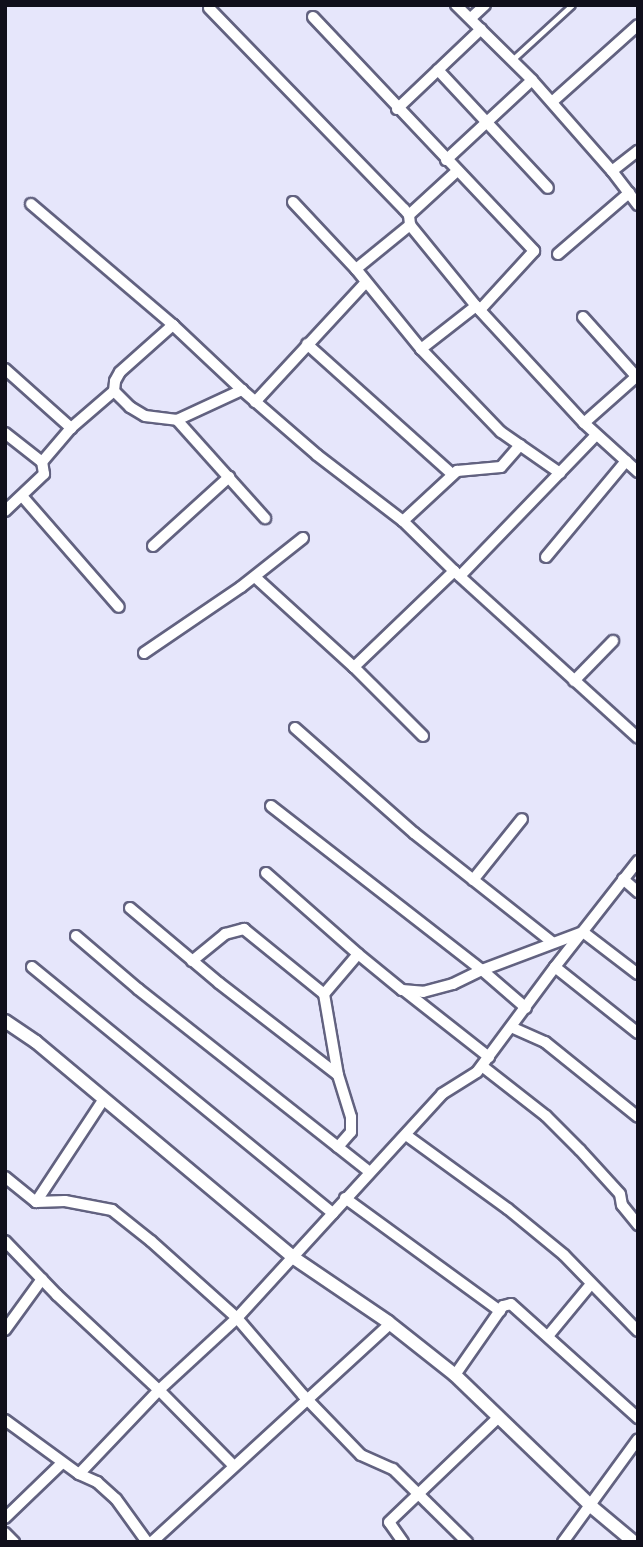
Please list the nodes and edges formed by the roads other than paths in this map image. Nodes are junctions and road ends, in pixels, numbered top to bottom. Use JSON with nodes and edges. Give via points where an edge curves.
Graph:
{"nodes":[{"id":1,"x":456,"y":5,"type":"edge"},
{"id":2,"x":485,"y":5,"type":"edge"},
{"id":3,"x":572,"y":5,"type":"edge"},
{"id":4,"x":209,"y":8,"type":"dead end"},
{"id":5,"x":313,"y":17,"type":"dead end"},
{"id":6,"x":471,"y":18,"type":"junction"},
{"id":7,"x":638,"y":25,"type":"edge"},
{"id":8,"x":481,"y":29,"type":"junction"},
{"id":9,"x":512,"y":60,"type":"junction"},
{"id":10,"x":438,"y":70,"type":"junction"},
{"id":11,"x":532,"y":80,"type":"junction"},
{"id":12,"x":552,"y":102,"type":"junction"},
{"id":13,"x":397,"y":109,"type":"junction"},
{"id":14,"x":487,"y":122,"type":"junction"},
{"id":15,"x":638,"y":151,"type":"edge"},
{"id":16,"x":446,"y":160,"type":"junction"},
{"id":17,"x":612,"y":171,"type":"junction"},
{"id":18,"x":456,"y":172,"type":"junction"},
{"id":19,"x":548,"y":188,"type":"dead end"},
{"id":20,"x":629,"y":193,"type":"junction"},
{"id":21,"x":293,"y":202,"type":"dead end"},
{"id":22,"x":32,"y":204,"type":"dead end"},
{"id":23,"x":638,"y":205,"type":"edge"},
{"id":24,"x":410,"y":220,"type":"junction"},
{"id":25,"x":558,"y":254,"type":"dead end"},
{"id":26,"x":356,"y":269,"type":"junction"},
{"id":27,"x":366,"y":282,"type":"junction"},
{"id":28,"x":478,"y":308,"type":"junction"},
{"id":29,"x":583,"y":317,"type":"dead end"},
{"id":30,"x":173,"y":325,"type":"junction"},
{"id":31,"x":307,"y":344,"type":"junction"},
{"id":32,"x":421,"y":349,"type":"junction"},
{"id":33,"x":5,"y":369,"type":"edge"},
{"id":34,"x":637,"y":375,"type":"edge"},
{"id":35,"x":242,"y":390,"type":"junction"},
{"id":36,"x":114,"y":391,"type":"junction"},
{"id":37,"x":255,"y":402,"type":"junction"},
{"id":38,"x":177,"y":420,"type":"junction"},
{"id":39,"x":584,"y":423,"type":"junction"},
{"id":40,"x":71,"y":428,"type":"junction"},
{"id":41,"x":5,"y":433,"type":"edge"},
{"id":42,"x":596,"y":435,"type":"junction"},
{"id":43,"x":520,"y":445,"type":"junction"},
{"id":44,"x":626,"y":461,"type":"junction"},
{"id":45,"x":42,"y":462,"type":"junction"},
{"id":46,"x":638,"y":472,"type":"edge"},
{"id":47,"x":561,"y":473,"type":"junction"},
{"id":48,"x":452,"y":474,"type":"junction"},
{"id":49,"x":229,"y":477,"type":"junction"},
{"id":50,"x":22,"y":496,"type":"junction"},
{"id":51,"x":5,"y":511,"type":"edge"},
{"id":52,"x":265,"y":518,"type":"dead end"},
{"id":53,"x":403,"y":521,"type":"junction"},
{"id":54,"x":303,"y":538,"type":"dead end"},
{"id":55,"x":153,"y":546,"type":"dead end"},
{"id":56,"x":547,"y":557,"type":"dead end"},
{"id":57,"x":457,"y":574,"type":"junction"},
{"id":58,"x":255,"y":577,"type":"junction"},
{"id":59,"x":118,"y":607,"type":"dead end"},
{"id":60,"x":613,"y":641,"type":"dead end"},
{"id":61,"x":144,"y":653,"type":"dead end"},
{"id":62,"x":354,"y":667,"type":"junction"},
{"id":63,"x":574,"y":681,"type":"junction"},
{"id":64,"x":295,"y":728,"type":"dead end"},
{"id":65,"x":423,"y":736,"type":"dead end"},
{"id":66,"x":638,"y":738,"type":"edge"},
{"id":67,"x":271,"y":806,"type":"dead end"},
{"id":68,"x":522,"y":818,"type":"dead end"},
{"id":69,"x":638,"y":861,"type":"edge"},
{"id":70,"x":266,"y":873,"type":"dead end"},
{"id":71,"x":623,"y":879,"type":"junction"},
{"id":72,"x":473,"y":880,"type":"junction"},
{"id":73,"x":638,"y":892,"type":"edge"},
{"id":74,"x":130,"y":908,"type":"dead end"},
{"id":75,"x":583,"y":932,"type":"junction"},
{"id":76,"x":76,"y":936,"type":"dead end"},
{"id":77,"x":552,"y":942,"type":"junction"},
{"id":78,"x":358,"y":954,"type":"junction"},
{"id":79,"x":192,"y":961,"type":"junction"},
{"id":80,"x":32,"y":967,"type":"dead end"},
{"id":81,"x":555,"y":967,"type":"junction"},
{"id":82,"x":482,"y":970,"type":"junction"},
{"id":83,"x":638,"y":974,"type":"edge"},
{"id":84,"x":402,"y":990,"type":"junction"},
{"id":85,"x":324,"y":994,"type":"junction"},
{"id":86,"x":526,"y":1008,"type":"junction"},
{"id":87,"x":5,"y":1021,"type":"edge"},
{"id":88,"x":511,"y":1027,"type":"junction"},
{"id":89,"x":638,"y":1033,"type":"edge"},
{"id":90,"x":485,"y":1062,"type":"junction"},
{"id":91,"x":338,"y":1075,"type":"junction"},
{"id":92,"x":104,"y":1099,"type":"junction"},
{"id":93,"x":638,"y":1117,"type":"edge"},
{"id":94,"x":406,"y":1135,"type":"junction"},
{"id":95,"x":338,"y":1147,"type":"junction"},
{"id":96,"x":369,"y":1172,"type":"junction"},
{"id":97,"x":5,"y":1178,"type":"edge"},
{"id":98,"x":345,"y":1198,"type":"junction"},
{"id":99,"x":36,"y":1202,"type":"junction"},
{"id":100,"x":333,"y":1213,"type":"junction"},
{"id":101,"x":638,"y":1224,"type":"edge"},
{"id":102,"x":5,"y":1241,"type":"edge"},
{"id":103,"x":294,"y":1258,"type":"junction"},
{"id":104,"x":42,"y":1279,"type":"junction"},
{"id":105,"x":591,"y":1284,"type":"junction"},
{"id":106,"x":500,"y":1311,"type":"junction"},
{"id":107,"x":237,"y":1318,"type":"junction"},
{"id":108,"x":390,"y":1324,"type":"junction"},
{"id":109,"x":5,"y":1330,"type":"edge"},
{"id":110,"x":638,"y":1331,"type":"edge"},
{"id":111,"x":548,"y":1336,"type":"junction"},
{"id":112,"x":455,"y":1375,"type":"junction"},
{"id":113,"x":159,"y":1390,"type":"junction"},
{"id":114,"x":307,"y":1399,"type":"junction"},
{"id":115,"x":499,"y":1417,"type":"junction"},
{"id":116,"x":638,"y":1418,"type":"edge"},
{"id":117,"x":5,"y":1420,"type":"edge"},
{"id":118,"x":638,"y":1439,"type":"edge"},
{"id":119,"x":61,"y":1464,"type":"junction"},
{"id":120,"x":234,"y":1466,"type":"junction"},
{"id":121,"x":79,"y":1474,"type":"junction"},
{"id":122,"x":419,"y":1495,"type":"junction"},
{"id":123,"x":592,"y":1507,"type":"junction"},
{"id":124,"x":5,"y":1518,"type":"edge"},
{"id":125,"x":5,"y":1532,"type":"edge"},
{"id":126,"x":13,"y":1541,"type":"edge"},
{"id":127,"x":149,"y":1542,"type":"edge"},
{"id":128,"x":403,"y":1542,"type":"edge"},
{"id":129,"x":467,"y":1542,"type":"edge"},
{"id":130,"x":564,"y":1542,"type":"edge"},
{"id":131,"x":634,"y":1542,"type":"edge"}],
"edges":[{"from":1,"to":6,"type":"street"},
{"from":2,"to":6,"type":"street"},
{"from":3,"to":9,"type":"lane"},
{"from":4,"to":24,"type":"street","via":[[295,93]]},
{"from":5,"to":13,"type":"street"},
{"from":6,"to":8,"type":"street"},
{"from":7,"to":12,"type":"street"},
{"from":8,"to":9,"type":"street"},
{"from":8,"to":10,"type":"street"},
{"from":9,"to":11,"type":"street"},
{"from":10,"to":13,"type":"street"},
{"from":10,"to":14,"type":"street"},
{"from":11,"to":12,"type":"street"},
{"from":11,"to":14,"type":"street"},
{"from":12,"to":17,"type":"street"},
{"from":13,"to":16,"type":"street"},
{"from":14,"to":16,"type":"street"},
{"from":14,"to":19,"type":"street"},
{"from":15,"to":17,"type":"street"},
{"from":16,"to":18,"type":"street"},
{"from":17,"to":20,"type":"street"},
{"from":18,"to":24,"type":"street"},
{"from":18,"to":28,"type":"street","via":[[534,253]]},
{"from":20,"to":23,"type":"street"},
{"from":20,"to":25,"type":"street"},
{"from":21,"to":26,"type":"street"},
{"from":22,"to":30,"type":"street"},
{"from":24,"to":26,"type":"street"},
{"from":24,"to":28,"type":"street"},
{"from":26,"to":27,"type":"street"},
{"from":27,"to":31,"type":"street"},
{"from":27,"to":32,"type":"street"},
{"from":28,"to":32,"type":"street"},
{"from":28,"to":39,"type":"street"},
{"from":29,"to":34,"type":"street"},
{"from":30,"to":35,"type":"street"},
{"from":30,"to":36,"type":"street","via":[[120,372]]},
{"from":31,"to":37,"type":"street"},
{"from":31,"to":48,"type":"street"},
{"from":32,"to":43,"type":"street","via":[[475,408]]},
{"from":33,"to":40,"type":"street"},
{"from":34,"to":39,"type":"street"},
{"from":35,"to":37,"type":"street"},
{"from":35,"to":38,"type":"street"},
{"from":36,"to":38,"type":"street","via":[[145,416]]},
{"from":36,"to":40,"type":"street"},
{"from":37,"to":53,"type":"street"},
{"from":38,"to":49,"type":"street"},
{"from":39,"to":42,"type":"street"},
{"from":40,"to":45,"type":"street"},
{"from":41,"to":45,"type":"street"},
{"from":42,"to":44,"type":"street"},
{"from":42,"to":47,"type":"street"},
{"from":43,"to":47,"type":"street"},
{"from":43,"to":48,"type":"street","via":[[501,467],[460,469]]},
{"from":44,"to":46,"type":"street"},
{"from":44,"to":56,"type":"street"},
{"from":45,"to":50,"type":"street","via":[[45,472]]},
{"from":47,"to":57,"type":"street"},
{"from":48,"to":53,"type":"street"},
{"from":49,"to":52,"type":"street"},
{"from":49,"to":55,"type":"street"},
{"from":50,"to":51,"type":"street"},
{"from":50,"to":59,"type":"street"},
{"from":53,"to":57,"type":"street"},
{"from":54,"to":58,"type":"street"},
{"from":57,"to":62,"type":"street"},
{"from":57,"to":63,"type":"street"},
{"from":58,"to":61,"type":"street"},
{"from":58,"to":62,"type":"street"},
{"from":60,"to":63,"type":"street"},
{"from":62,"to":65,"type":"street"},
{"from":63,"to":66,"type":"street"},
{"from":64,"to":72,"type":"street"},
{"from":67,"to":82,"type":"street"},
{"from":68,"to":72,"type":"street"},
{"from":69,"to":71,"type":"street"},
{"from":70,"to":78,"type":"street"},
{"from":71,"to":73,"type":"street"},
{"from":71,"to":75,"type":"street"},
{"from":72,"to":77,"type":"street"},
{"from":74,"to":79,"type":"street"},
{"from":75,"to":77,"type":"street"},
{"from":75,"to":81,"type":"street"},
{"from":75,"to":83,"type":"street"},
{"from":76,"to":95,"type":"street"},
{"from":77,"to":82,"type":"street"},
{"from":78,"to":84,"type":"street"},
{"from":78,"to":85,"type":"street"},
{"from":79,"to":85,"type":"street","via":[[225,934],[244,929]]},
{"from":79,"to":91,"type":"street"},
{"from":80,"to":100,"type":"street"},
{"from":81,"to":86,"type":"street"},
{"from":81,"to":89,"type":"street"},
{"from":82,"to":84,"type":"street","via":[[423,992]]},
{"from":82,"to":86,"type":"street"},
{"from":84,"to":90,"type":"street"},
{"from":85,"to":91,"type":"street"},
{"from":86,"to":88,"type":"street"},
{"from":87,"to":92,"type":"street"},
{"from":88,"to":90,"type":"street"},
{"from":88,"to":93,"type":"street","via":[[545,1042]]},
{"from":90,"to":94,"type":"street","via":[[442,1094]]},
{"from":90,"to":101,"type":"street","via":[[546,1116],[620,1194],[622,1205]]},
{"from":91,"to":95,"type":"street","via":[[351,1117],[351,1132]]},
{"from":92,"to":99,"type":"street"},
{"from":92,"to":103,"type":"street"},
{"from":94,"to":96,"type":"street"},
{"from":94,"to":105,"type":"street","via":[[508,1209]]},
{"from":95,"to":96,"type":"street"},
{"from":96,"to":98,"type":"street"},
{"from":97,"to":99,"type":"street"},
{"from":98,"to":100,"type":"street"},
{"from":98,"to":106,"type":"street"},
{"from":99,"to":107,"type":"street","via":[[65,1201],[112,1210]]},
{"from":100,"to":103,"type":"street"},
{"from":102,"to":104,"type":"street"},
{"from":103,"to":107,"type":"street"},
{"from":103,"to":108,"type":"street"},
{"from":104,"to":109,"type":"street"},
{"from":104,"to":113,"type":"street"},
{"from":105,"to":110,"type":"street"},
{"from":105,"to":111,"type":"street"},
{"from":106,"to":111,"type":"street","via":[[511,1304]]},
{"from":106,"to":112,"type":"street"},
{"from":107,"to":113,"type":"street"},
{"from":107,"to":114,"type":"street"},
{"from":108,"to":112,"type":"street"},
{"from":108,"to":114,"type":"street"},
{"from":111,"to":116,"type":"street"},
{"from":112,"to":115,"type":"street"},
{"from":113,"to":120,"type":"street"},
{"from":113,"to":121,"type":"street"},
{"from":114,"to":120,"type":"street"},
{"from":114,"to":122,"type":"street","via":[[361,1455],[393,1469]]},
{"from":115,"to":122,"type":"street"},
{"from":115,"to":123,"type":"street"},
{"from":117,"to":119,"type":"street"},
{"from":118,"to":123,"type":"street"},
{"from":119,"to":121,"type":"street"},
{"from":119,"to":124,"type":"street"},
{"from":120,"to":127,"type":"street"},
{"from":121,"to":127,"type":"street","via":[[116,1499]]},
{"from":122,"to":128,"type":"street","via":[[389,1522]]},
{"from":122,"to":129,"type":"street"},
{"from":123,"to":130,"type":"street"},
{"from":123,"to":131,"type":"street"},
{"from":125,"to":126,"type":"street"}]}
